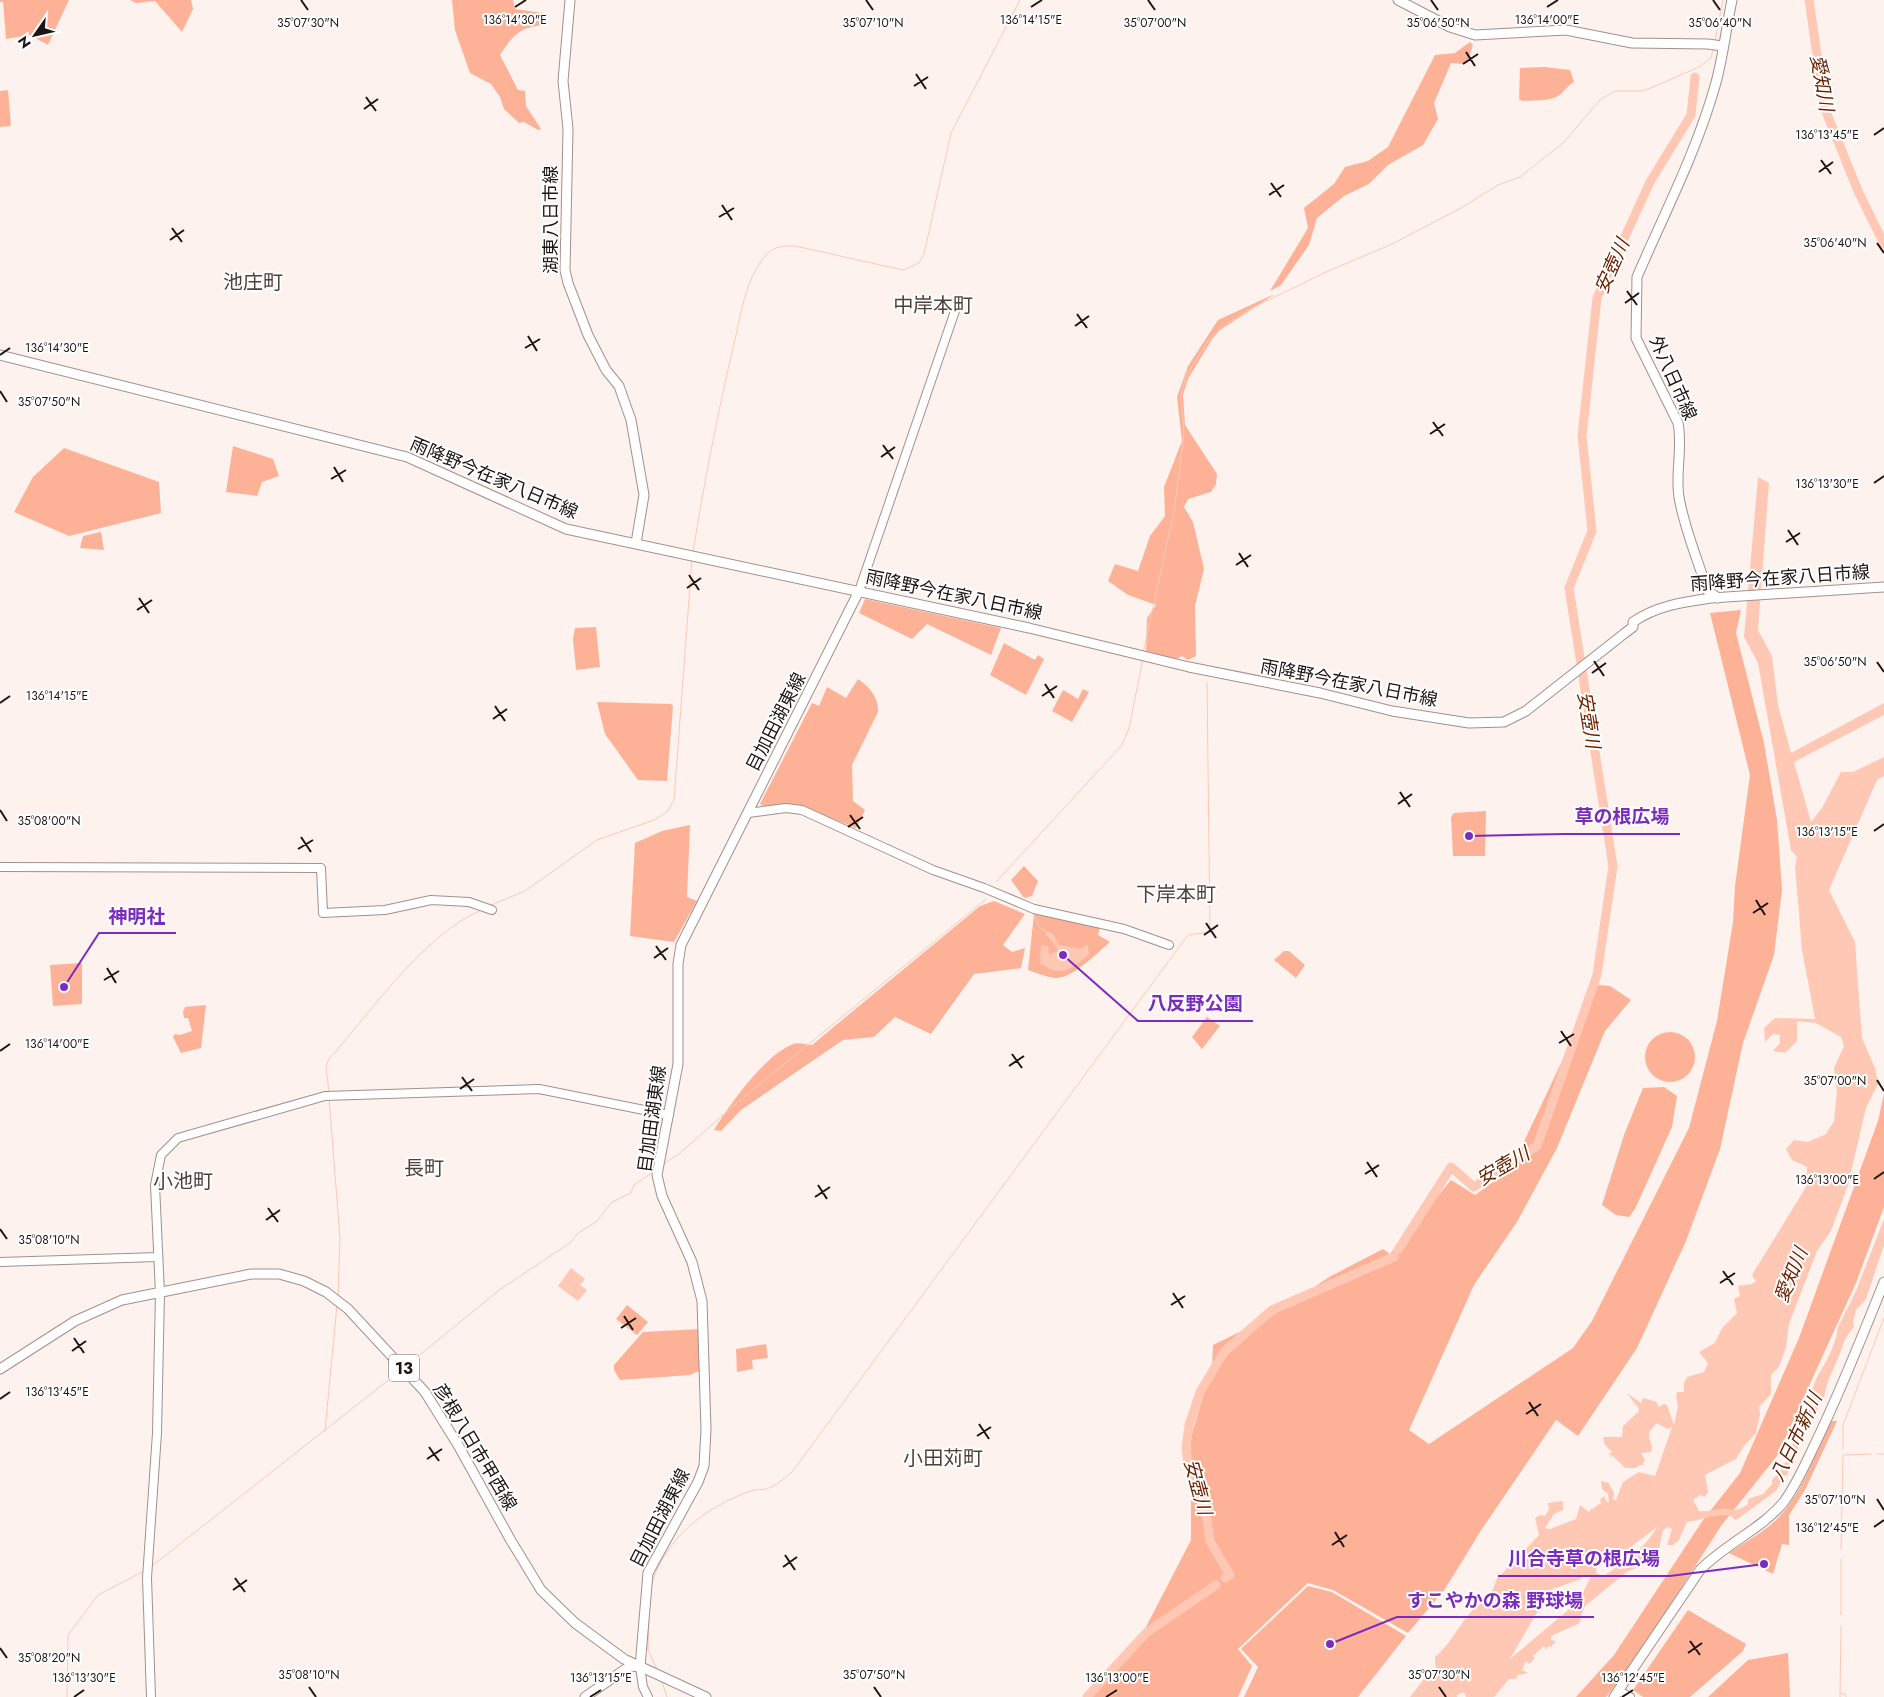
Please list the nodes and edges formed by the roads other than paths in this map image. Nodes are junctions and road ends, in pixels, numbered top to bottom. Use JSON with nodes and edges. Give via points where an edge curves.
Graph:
{"nodes":[{"id":1,"x":570,"y":0,"type":"edge"},
{"id":2,"x":1398,"y":0,"type":"edge"},
{"id":3,"x":1732,"y":0,"type":"edge"},
{"id":4,"x":1715,"y":45,"type":"junction"},
{"id":5,"x":955,"y":311,"type":"dead end"},
{"id":6,"x":0,"y":355,"type":"edge"},
{"id":7,"x":636,"y":543,"type":"junction"},
{"id":8,"x":1884,"y":587,"type":"edge"},
{"id":9,"x":859,"y":591,"type":"junction"},
{"id":10,"x":1718,"y":598,"type":"junction"},
{"id":11,"x":748,"y":814,"type":"junction"},
{"id":12,"x":0,"y":867,"type":"edge"},
{"id":13,"x":492,"y":910,"type":"dead end"},
{"id":14,"x":1169,"y":945,"type":"dead end"},
{"id":15,"x":669,"y":1115,"type":"junction"},
{"id":16,"x":158,"y":1257,"type":"junction"},
{"id":17,"x":0,"y":1262,"type":"edge"},
{"id":18,"x":1884,"y":1282,"type":"edge"},
{"id":19,"x":160,"y":1293,"type":"junction"},
{"id":20,"x":0,"y":1369,"type":"edge"},
{"id":21,"x":640,"y":1667,"type":"junction"},
{"id":22,"x":1616,"y":1694,"type":"edge"},
{"id":23,"x":151,"y":1697,"type":"edge"},
{"id":24,"x":585,"y":1697,"type":"edge"},
{"id":25,"x":648,"y":1697,"type":"edge"},
{"id":26,"x":706,"y":1697,"type":"edge"},
{"id":27,"x":1630,"y":1697,"type":"edge"}],
"edges":[{"from":1,"to":7,"type":"main road","name":"湖東八日市線","via":[[563,80],[568,129],[565,270],[588,335],[606,370],[619,386],[631,420],[644,495]]},
{"from":2,"to":4,"type":"main road","via":[[1450,27],[1475,35],[1566,30],[1632,43]]},
{"from":3,"to":4,"type":"main road","name":"外八日市線"},
{"from":4,"to":10,"type":"main road","name":"外八日市線","via":[[1716,85],[1695,148],[1637,277],[1635,312],[1636,338],[1678,423],[1678,495],[1708,590]]},
{"from":5,"to":9,"type":"street"},
{"from":6,"to":7,"type":"main road","name":"雨降野今在家八日市線","via":[[407,457],[566,529]]},
{"from":7,"to":9,"type":"main road","name":"雨降野今在家八日市線"},
{"from":8,"to":10,"type":"main road","name":"雨降野今在家八日市線"},
{"from":9,"to":10,"type":"main road","name":"雨降野今在家八日市線","via":[[1392,711],[1484,724],[1504,722],[1526,711],[1598,656],[1648,611]]},
{"from":9,"to":11,"type":"main road","name":"目加田湖東線"},
{"from":11,"to":14,"type":"street","via":[[786,808],[802,810],[932,870],[1034,908],[1124,929]]},
{"from":11,"to":15,"type":"main road","name":"目加田湖東線","via":[[681,945],[678,964],[678,1064]]},
{"from":12,"to":13,"type":"street","via":[[321,868],[322,913],[385,910],[431,900],[452,900]]},
{"from":15,"to":16,"type":"street","via":[[539,1089],[329,1096],[178,1138],[168,1147],[161,1155],[156,1177]]},
{"from":15,"to":21,"type":"main road","name":"目加田湖東線","via":[[657,1175],[662,1196],[692,1262],[702,1301],[706,1430],[704,1466],[698,1482],[648,1573]]},
{"from":16,"to":17,"type":"street"},
{"from":16,"to":19,"type":"street"},
{"from":18,"to":22,"type":"main road","via":[[1829,1415],[1784,1502],[1700,1570]]},
{"from":19,"to":20,"type":"main road","name":"彦根八日市甲西線","number":"13","via":[[122,1300],[89,1313]]},
{"from":19,"to":21,"type":"main road","name":"彦根八日市甲西線","number":"13","via":[[237,1276],[267,1273],[304,1281],[336,1298],[406,1370],[436,1408],[541,1590],[596,1640]]},
{"from":19,"to":23,"type":"street","via":[[157,1433],[147,1578]]},
{"from":21,"to":24,"type":"main road","via":[[630,1666]]},
{"from":21,"to":25,"type":"street"},
{"from":21,"to":26,"type":"main road","name":"彦根八日市甲西線","number":"13"},
{"from":22,"to":27,"type":"street"}]}
